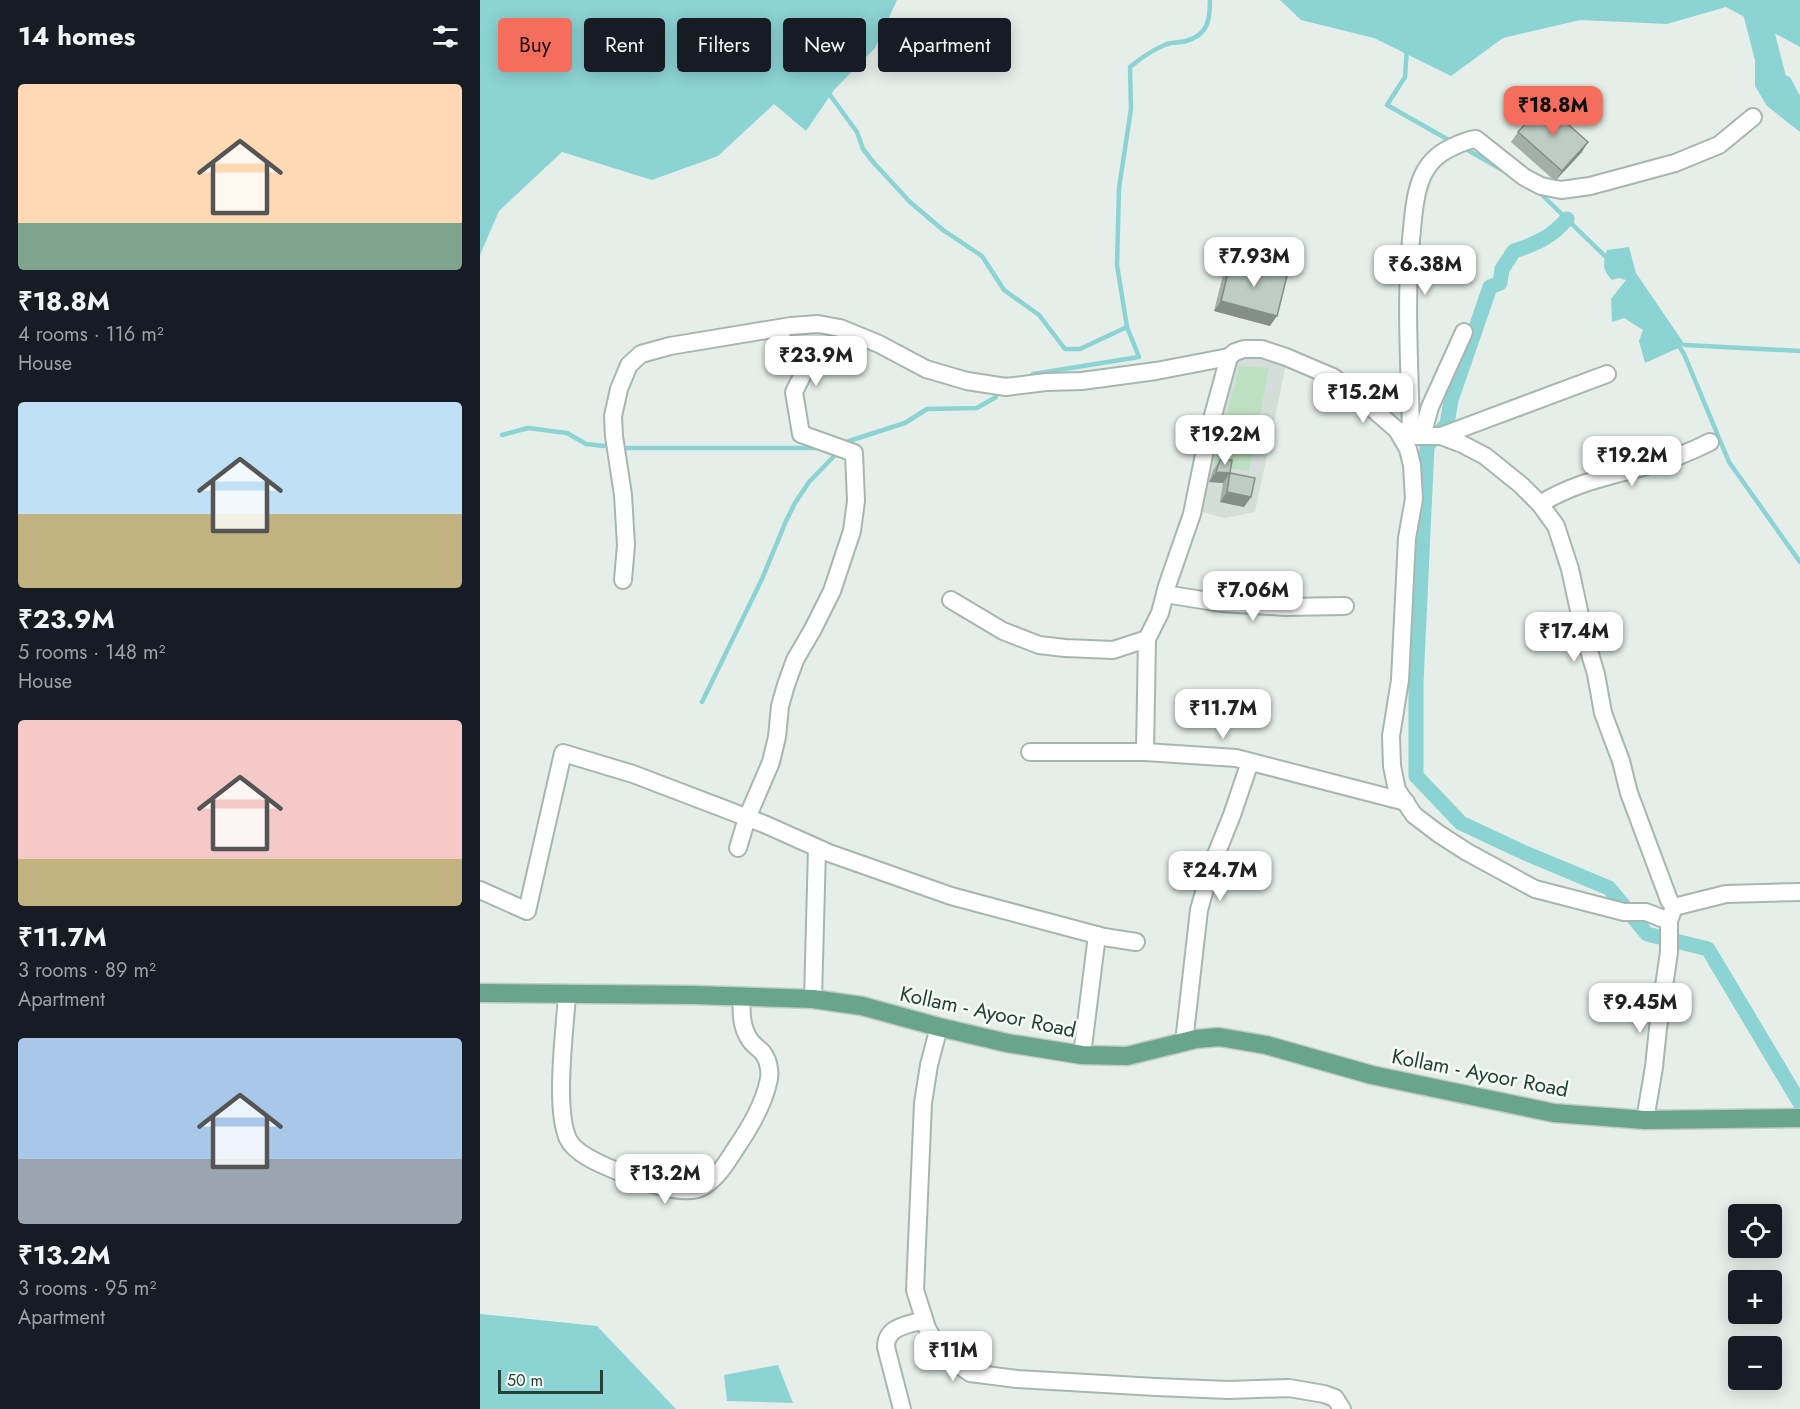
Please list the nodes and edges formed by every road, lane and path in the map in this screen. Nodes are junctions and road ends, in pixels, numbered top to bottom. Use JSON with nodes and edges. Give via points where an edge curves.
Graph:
{"nodes":[{"id":1,"x":1753,"y":117,"type":"dead end"},
{"id":2,"x":774,"y":329,"type":"junction"},
{"id":3,"x":1464,"y":332,"type":"dead end"},
{"id":4,"x":1229,"y":357,"type":"junction"},
{"id":5,"x":1607,"y":374,"type":"dead end"},
{"id":6,"x":1423,"y":435,"type":"junction"},
{"id":7,"x":1710,"y":442,"type":"dead end"},
{"id":8,"x":1539,"y":504,"type":"junction"},
{"id":9,"x":623,"y":580,"type":"dead end"},
{"id":10,"x":1165,"y":594,"type":"junction"},
{"id":11,"x":951,"y":600,"type":"dead end"},
{"id":12,"x":1345,"y":606,"type":"dead end"},
{"id":13,"x":1147,"y":639,"type":"junction"},
{"id":14,"x":1030,"y":752,"type":"dead end"},
{"id":15,"x":1144,"y":752,"type":"junction"},
{"id":16,"x":1250,"y":762,"type":"junction"},
{"id":17,"x":1406,"y":802,"type":"junction"},
{"id":18,"x":747,"y":818,"type":"junction"},
{"id":19,"x":738,"y":848,"type":"dead end"},
{"id":20,"x":817,"y":848,"type":"junction"},
{"id":21,"x":480,"y":890,"type":"edge"},
{"id":22,"x":1800,"y":892,"type":"edge"},
{"id":23,"x":1672,"y":914,"type":"junction"},
{"id":24,"x":1097,"y":935,"type":"junction"},
{"id":25,"x":1136,"y":942,"type":"dead end"},
{"id":26,"x":480,"y":993,"type":"edge"},
{"id":27,"x":567,"y":994,"type":"junction"},
{"id":28,"x":742,"y":996,"type":"junction"},
{"id":29,"x":813,"y":999,"type":"junction"},
{"id":30,"x":939,"y":1027,"type":"junction"},
{"id":31,"x":1185,"y":1042,"type":"junction"},
{"id":32,"x":1082,"y":1055,"type":"junction"},
{"id":33,"x":1800,"y":1118,"type":"edge"},
{"id":34,"x":1644,"y":1120,"type":"junction"},
{"id":35,"x":924,"y":1320,"type":"junction"},
{"id":36,"x":902,"y":1409,"type":"edge"},
{"id":37,"x":1342,"y":1409,"type":"edge"}],
"edges":[{"from":1,"to":6,"type":"street","via":[[1719,145],[1675,163],[1561,190],[1524,177],[1481,141],[1472,139],[1433,159],[1422,177],[1413,217],[1409,265],[1408,313]]},
{"from":2,"to":4,"type":"street","via":[[818,324],[840,328],[926,369],[1006,387],[1082,381]]},
{"from":2,"to":9,"type":"street","via":[[670,346],[642,354],[629,365],[614,416],[626,535]]},
{"from":2,"to":18,"type":"street","via":[[806,368],[794,392],[801,434],[854,453],[856,501],[842,563],[832,591],[792,668],[780,706],[771,762]]},
{"from":3,"to":6,"type":"street","via":[[1430,407]]},
{"from":4,"to":6,"type":"street","via":[[1244,349],[1262,349],[1306,365],[1333,377]]},
{"from":4,"to":10,"type":"street","via":[[1192,514]]},
{"from":5,"to":6,"type":"street"},
{"from":6,"to":8,"type":"street","via":[[1462,444],[1485,456]]},
{"from":6,"to":17,"type":"street","via":[[1408,449],[1414,499],[1407,538],[1400,680],[1391,736],[1392,766],[1398,790]]},
{"from":7,"to":8,"type":"street","via":[[1652,465],[1570,488]]},
{"from":8,"to":23,"type":"street","via":[[1556,526],[1564,547],[1603,713]]},
{"from":10,"to":12,"type":"street","via":[[1221,603]]},
{"from":10,"to":13,"type":"street"},
{"from":11,"to":13,"type":"street","via":[[1003,631],[1039,645],[1113,650]]},
{"from":13,"to":15,"type":"street"},
{"from":14,"to":15,"type":"street"},
{"from":15,"to":16,"type":"street"},
{"from":16,"to":17,"type":"street"},
{"from":16,"to":31,"type":"street","via":[[1199,910]]},
{"from":17,"to":23,"type":"street","via":[[1414,814],[1439,834],[1535,889],[1630,912]]},
{"from":18,"to":19,"type":"street"},
{"from":18,"to":20,"type":"street"},
{"from":18,"to":21,"type":"street","via":[[633,774],[563,753],[527,911]]},
{"from":20,"to":24,"type":"street","via":[[951,896]]},
{"from":20,"to":29,"type":"street"},
{"from":22,"to":23,"type":"street","via":[[1726,894]]},
{"from":23,"to":34,"type":"street"},
{"from":24,"to":25,"type":"street"},
{"from":24,"to":32,"type":"street"},
{"from":26,"to":27,"type":"main road","name":"Kollam - Ayoor Road"},
{"from":27,"to":28,"type":"main road","name":"Kollam - Ayoor Road"},
{"from":27,"to":28,"type":"street","via":[[562,1089],[563,1125],[569,1142],[592,1161],[678,1191],[702,1188],[719,1173],[742,1139],[769,1082],[764,1053],[750,1041],[742,1024]]},
{"from":28,"to":29,"type":"main road","name":"Kollam - Ayoor Road"},
{"from":29,"to":30,"type":"main road","name":"Kollam - Ayoor Road","via":[[862,1006]]},
{"from":30,"to":32,"type":"main road","name":"Kollam - Ayoor Road"},
{"from":30,"to":35,"type":"street","via":[[923,1103],[918,1197],[915,1290]]},
{"from":31,"to":32,"type":"main road","name":"Kollam - Ayoor Road","via":[[1127,1056]]},
{"from":31,"to":34,"type":"main road","name":"Kollam - Ayoor Road","via":[[1219,1037],[1245,1040],[1372,1075],[1554,1113]]},
{"from":33,"to":34,"type":"main road","name":"Kollam - Ayoor Road"},
{"from":35,"to":36,"type":"street","via":[[890,1332],[886,1340]]},
{"from":35,"to":37,"type":"street","via":[[941,1352],[970,1373],[1156,1387],[1290,1388],[1335,1398]]}]}
